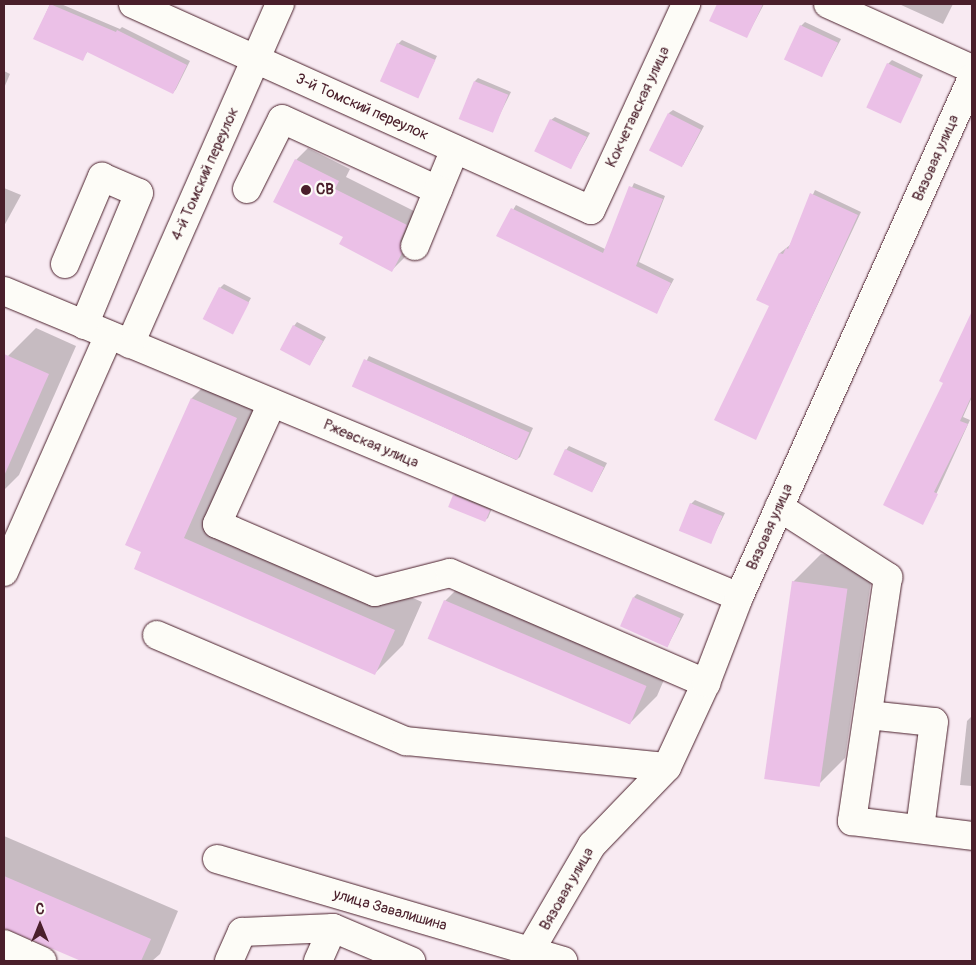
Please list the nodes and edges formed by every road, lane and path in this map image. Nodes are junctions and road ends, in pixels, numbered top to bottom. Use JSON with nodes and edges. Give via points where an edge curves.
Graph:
{"nodes":[{"id":1,"x":133,"y":4,"type":"edge"},
{"id":2,"x":280,"y":4,"type":"edge"},
{"id":3,"x":686,"y":4,"type":"edge"},
{"id":4,"x":828,"y":4,"type":"edge"},
{"id":5,"x":256,"y":59,"type":"junction"},
{"id":6,"x":972,"y":68,"type":"edge"},
{"id":7,"x":972,"y":78,"type":"edge"},
{"id":8,"x":455,"y":149,"type":"junction"},
{"id":9,"x":247,"y":189,"type":"dead end"},
{"id":10,"x":438,"y":190,"type":"junction"},
{"id":11,"x":591,"y":210,"type":"joint"},
{"id":12,"x":415,"y":246,"type":"dead end"},
{"id":13,"x":65,"y":264,"type":"dead end"},
{"id":14,"x":6,"y":297,"type":"edge"},
{"id":15,"x":84,"y":325,"type":"junction"},
{"id":16,"x":119,"y":340,"type":"junction"},
{"id":17,"x":272,"y":403,"type":"junction"},
{"id":18,"x":779,"y":507,"type":"junction"},
{"id":19,"x":7,"y":556,"type":"edge"},
{"id":20,"x":739,"y":597,"type":"junction"},
{"id":21,"x":157,"y":635,"type":"dead end"},
{"id":22,"x":706,"y":683,"type":"junction"},
{"id":23,"x":868,"y":715,"type":"junction"},
{"id":24,"x":667,"y":767,"type":"junction"},
{"id":25,"x":920,"y":829,"type":"junction"},
{"id":26,"x":972,"y":836,"type":"edge"},
{"id":27,"x":217,"y":859,"type":"dead end"},
{"id":28,"x":333,"y":928,"type":"junction"},
{"id":29,"x":4,"y":944,"type":"edge"},
{"id":30,"x":530,"y":951,"type":"junction"},
{"id":31,"x":42,"y":961,"type":"edge"},
{"id":32,"x":230,"y":961,"type":"edge"},
{"id":33,"x":318,"y":961,"type":"edge"},
{"id":34,"x":411,"y":961,"type":"edge"},
{"id":35,"x":563,"y":961,"type":"edge"}],
"edges":[{"from":1,"to":5,"type":"street","name":"3-й Томский переулок"},
{"from":2,"to":5,"type":"street","name":"4-й Томский переулок"},
{"from":3,"to":11,"type":"street","name":"Кокчетавская улица"},
{"from":4,"to":6,"type":"street"},
{"from":5,"to":8,"type":"street","name":"3-й Томский переулок"},
{"from":5,"to":16,"type":"street","name":"4-й Томский переулок"},
{"from":7,"to":18,"type":"street","name":"Вязовая улица"},
{"from":8,"to":10,"type":"street"},
{"from":8,"to":11,"type":"street","name":"3-й Томский переулок"},
{"from":9,"to":10,"type":"street","via":[[282,120]]},
{"from":10,"to":12,"type":"street"},
{"from":13,"to":15,"type":"street","via":[[102,177],[139,193]]},
{"from":14,"to":15,"type":"street","name":"Ржевская улица"},
{"from":15,"to":16,"type":"street","name":"Ржевская улица"},
{"from":16,"to":17,"type":"street","name":"Ржевская улица"},
{"from":16,"to":19,"type":"street","name":"4-й Томский переулок"},
{"from":17,"to":20,"type":"street","name":"Ржевская улица"},
{"from":17,"to":22,"type":"street","via":[[216,524],[375,592],[450,573]]},
{"from":18,"to":20,"type":"street","name":"Вязовая улица"},
{"from":18,"to":23,"type":"street","via":[[888,577]]},
{"from":20,"to":22,"type":"street","name":"Вязовая улица"},
{"from":21,"to":24,"type":"street","via":[[406,741]]},
{"from":22,"to":24,"type":"street","name":"Вязовая улица"},
{"from":23,"to":25,"type":"street","via":[[934,722]]},
{"from":23,"to":25,"type":"street","via":[[852,821]]},
{"from":24,"to":30,"type":"street","name":"Вязовая улица","via":[[592,845]]},
{"from":25,"to":26,"type":"street"},
{"from":27,"to":30,"type":"street","name":"улица Завалишина"},
{"from":28,"to":32,"type":"street","via":[[242,932]]},
{"from":28,"to":33,"type":"street"},
{"from":28,"to":34,"type":"street"},
{"from":29,"to":31,"type":"street"},
{"from":30,"to":35,"type":"street","name":"улица Завалишина"}]}
